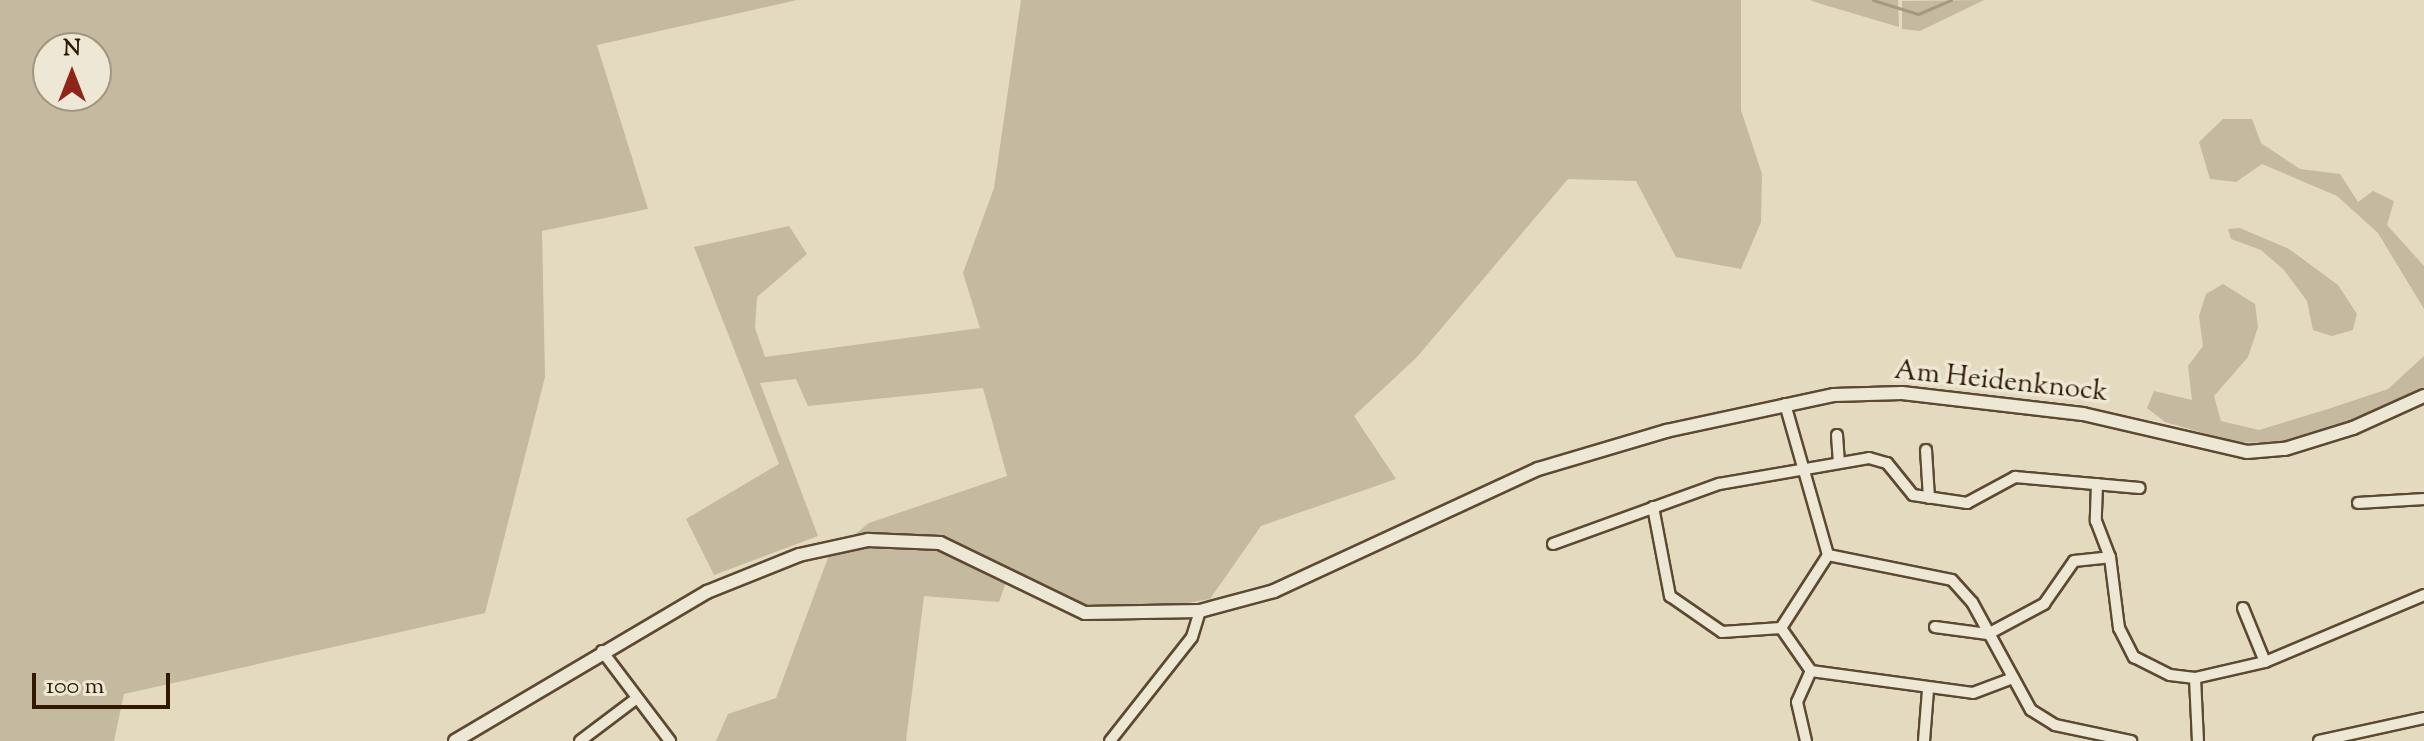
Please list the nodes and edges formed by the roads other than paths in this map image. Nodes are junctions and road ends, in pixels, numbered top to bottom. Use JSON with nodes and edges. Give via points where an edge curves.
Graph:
{"nodes":[{"id":1,"x":2424,"y":396,"type":"edge"},
{"id":2,"x":1785,"y":404,"type":"junction"},
{"id":3,"x":1837,"y":435,"type":"dead end"},
{"id":4,"x":1926,"y":450,"type":"dead end"},
{"id":5,"x":1839,"y":462,"type":"junction"},
{"id":6,"x":1798,"y":467,"type":"junction"},
{"id":7,"x":2097,"y":484,"type":"junction"},
{"id":8,"x":2140,"y":488,"type":"dead end"},
{"id":9,"x":1929,"y":498,"type":"junction"},
{"id":10,"x":2424,"y":499,"type":"edge"},
{"id":11,"x":2358,"y":503,"type":"dead end"},
{"id":12,"x":1653,"y":507,"type":"junction"},
{"id":13,"x":1553,"y":544,"type":"dead end"},
{"id":14,"x":1828,"y":555,"type":"junction"},
{"id":15,"x":2110,"y":557,"type":"junction"},
{"id":16,"x":2424,"y":595,"type":"edge"},
{"id":17,"x":2243,"y":608,"type":"dead end"},
{"id":18,"x":1200,"y":611,"type":"junction"},
{"id":19,"x":1935,"y":627,"type":"dead end"},
{"id":20,"x":1781,"y":628,"type":"junction"},
{"id":21,"x":1988,"y":634,"type":"junction"},
{"id":22,"x":602,"y":651,"type":"junction"},
{"id":23,"x":2265,"y":662,"type":"junction"},
{"id":24,"x":1811,"y":671,"type":"junction"},
{"id":25,"x":2013,"y":678,"type":"junction"},
{"id":26,"x":2195,"y":678,"type":"junction"},
{"id":27,"x":1928,"y":690,"type":"junction"},
{"id":28,"x":633,"y":701,"type":"junction"},
{"id":29,"x":2424,"y":718,"type":"edge"},
{"id":30,"x":455,"y":741,"type":"edge"},
{"id":31,"x":580,"y":741,"type":"edge"},
{"id":32,"x":670,"y":741,"type":"edge"},
{"id":33,"x":1110,"y":741,"type":"edge"},
{"id":34,"x":1806,"y":741,"type":"edge"},
{"id":35,"x":1924,"y":741,"type":"edge"},
{"id":36,"x":2131,"y":741,"type":"edge"},
{"id":37,"x":2198,"y":741,"type":"edge"},
{"id":38,"x":2319,"y":741,"type":"edge"}],
"edges":[{"from":1,"to":2,"type":"street","name":"Am Heidenknock","via":[[2353,428],[2285,449],[2247,452],[2128,421],[1902,393]]},
{"from":2,"to":6,"type":"street"},
{"from":2,"to":18,"type":"street","name":"Am Heidenknock","via":[[1567,459],[1274,591]]},
{"from":3,"to":5,"type":"street"},
{"from":4,"to":9,"type":"street"},
{"from":5,"to":6,"type":"street"},
{"from":5,"to":9,"type":"street","via":[[1882,460],[1901,489]]},
{"from":6,"to":12,"type":"street"},
{"from":6,"to":14,"type":"street"},
{"from":7,"to":8,"type":"street"},
{"from":7,"to":9,"type":"street","via":[[2015,477],[1974,502]]},
{"from":7,"to":15,"type":"street","via":[[2096,521]]},
{"from":10,"to":11,"type":"street"},
{"from":12,"to":13,"type":"street"},
{"from":12,"to":20,"type":"street","via":[[1670,596],[1722,632]]},
{"from":14,"to":20,"type":"street"},
{"from":14,"to":21,"type":"street","via":[[1952,580]]},
{"from":15,"to":21,"type":"street","via":[[2074,561],[2044,604]]},
{"from":15,"to":26,"type":"street","via":[[2125,645],[2149,668]]},
{"from":16,"to":23,"type":"street"},
{"from":17,"to":23,"type":"street"},
{"from":18,"to":22,"type":"street","name":"Am Heidenknock","via":[[1085,613],[940,543],[868,540],[799,555],[707,592]]},
{"from":18,"to":33,"type":"street","via":[[1192,637]]},
{"from":19,"to":21,"type":"street"},
{"from":20,"to":24,"type":"street"},
{"from":21,"to":25,"type":"street"},
{"from":22,"to":28,"type":"street"},
{"from":22,"to":30,"type":"street","name":"Am Heidenknock"},
{"from":23,"to":26,"type":"street"},
{"from":24,"to":27,"type":"street"},
{"from":24,"to":34,"type":"street","via":[[1797,702]]},
{"from":25,"to":27,"type":"street","via":[[1980,692]]},
{"from":25,"to":36,"type":"street","via":[[2042,720]]},
{"from":26,"to":37,"type":"street"},
{"from":27,"to":35,"type":"street"},
{"from":28,"to":31,"type":"street"},
{"from":28,"to":32,"type":"street"},
{"from":29,"to":38,"type":"street"}]}
